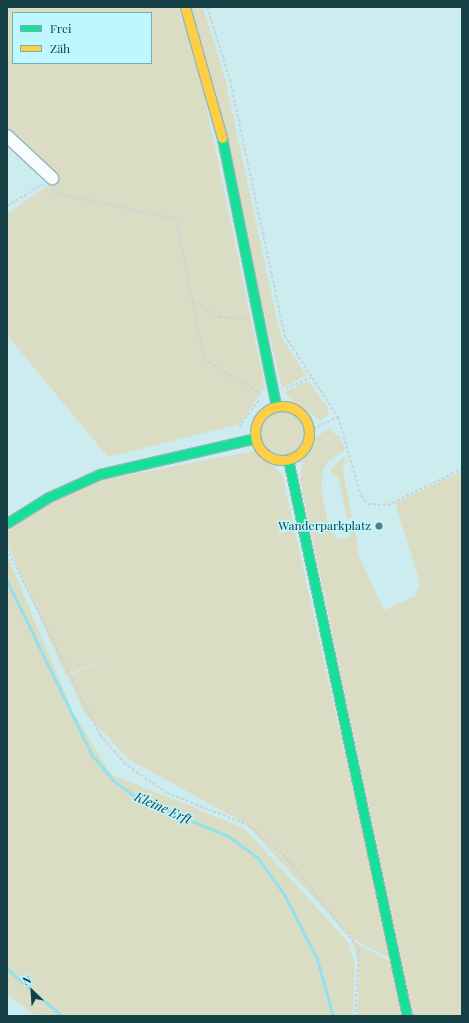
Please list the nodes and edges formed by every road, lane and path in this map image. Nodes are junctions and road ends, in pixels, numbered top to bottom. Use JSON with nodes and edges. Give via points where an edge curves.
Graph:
{"nodes":[{"id":1,"x":185,"y":7,"type":"edge"},
{"id":2,"x":207,"y":7,"type":"edge"},
{"id":3,"x":7,"y":136,"type":"edge"},
{"id":4,"x":52,"y":178,"type":"junction"},
{"id":5,"x":7,"y":206,"type":"edge"},
{"id":6,"x":192,"y":300,"type":"junction"},
{"id":7,"x":249,"y":320,"type":"dead end"},
{"id":8,"x":262,"y":385,"type":"dead end"},
{"id":9,"x":276,"y":407,"type":"junction"},
{"id":10,"x":338,"y":417,"type":"junction"},
{"id":11,"x":309,"y":431,"type":"junction"},
{"id":12,"x":256,"y":438,"type":"junction"},
{"id":13,"x":288,"y":459,"type":"junction"},
{"id":14,"x":462,"y":469,"type":"edge"},
{"id":15,"x":7,"y":523,"type":"edge"},
{"id":16,"x":7,"y":549,"type":"edge"},
{"id":17,"x":355,"y":1016,"type":"edge"},
{"id":18,"x":407,"y":1016,"type":"edge"}],
"edges":[{"from":1,"to":9,"type":"main road","via":[[216,110]]},
{"from":2,"to":10,"type":"path","via":[[230,80],[284,336]]},
{"from":3,"to":4,"type":"street"},
{"from":4,"to":5,"type":"path"},
{"from":4,"to":6,"type":"path","via":[[54,193],[176,219]]},
{"from":6,"to":7,"type":"path","via":[[220,317]]},
{"from":6,"to":8,"type":"path","via":[[204,359],[262,393]]},
{"from":9,"to":11,"type":"main road","via":[[294,409],[302,415]]},
{"from":9,"to":12,"type":"main road","via":[[261,417]]},
{"from":10,"to":11,"type":"path"},
{"from":10,"to":14,"type":"path","via":[[357,486],[368,504],[395,503]]},
{"from":11,"to":13,"type":"main road","via":[[303,450]]},
{"from":12,"to":13,"type":"main road","via":[[265,454]]},
{"from":12,"to":15,"type":"main road","via":[[100,474],[49,497]]},
{"from":13,"to":18,"type":"main road"},
{"from":16,"to":17,"type":"path","via":[[100,735],[124,763],[167,793],[248,825],[283,854],[359,949]]}]}
